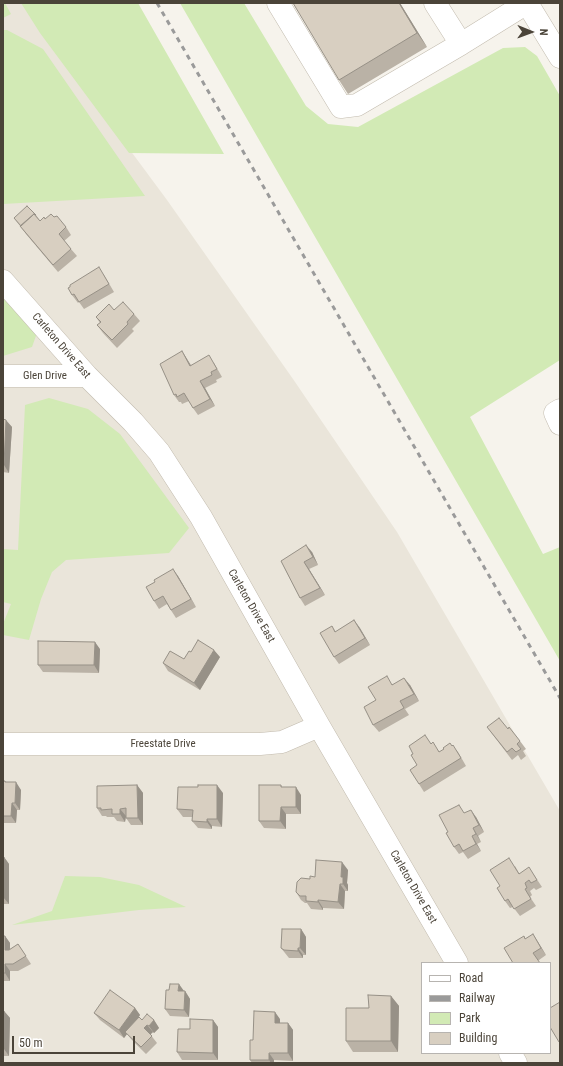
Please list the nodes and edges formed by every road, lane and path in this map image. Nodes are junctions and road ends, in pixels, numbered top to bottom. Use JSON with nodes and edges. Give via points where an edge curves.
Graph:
{"nodes":[{"id":1,"x":278,"y":3,"type":"edge"},
{"id":2,"x":435,"y":3,"type":"edge"},
{"id":3,"x":527,"y":3,"type":"edge"},
{"id":4,"x":461,"y":44,"type":"junction"},
{"id":5,"x":560,"y":57,"type":"edge"},
{"id":6,"x":3,"y":281,"type":"edge"},
{"id":7,"x":3,"y":376,"type":"edge"},
{"id":8,"x":87,"y":376,"type":"junction"},
{"id":9,"x":560,"y":410,"type":"edge"},
{"id":10,"x":560,"y":424,"type":"edge"},
{"id":11,"x":319,"y":726,"type":"junction"},
{"id":12,"x":3,"y":744,"type":"edge"},
{"id":13,"x":456,"y":962,"type":"edge"},
{"id":14,"x":511,"y":1054,"type":"edge"},
{"id":15,"x":516,"y":1063,"type":"edge"}],
"edges":[{"from":1,"to":4,"type":"street","via":[[342,107],[357,105]]},
{"from":2,"to":4,"type":"street"},
{"from":3,"to":4,"type":"street"},
{"from":3,"to":5,"type":"street"},
{"from":6,"to":8,"type":"street","name":"Carleton Drive East"},
{"from":7,"to":8,"type":"street","name":"Glen Drive"},
{"from":8,"to":11,"type":"street","name":"Carleton Drive East","via":[[159,452],[201,518]]},
{"from":9,"to":10,"type":"street","via":[[555,413]]},
{"from":11,"to":12,"type":"street","name":"Freestate Drive","via":[[282,742],[260,744]]},
{"from":11,"to":13,"type":"street","name":"Carleton Drive East"},
{"from":14,"to":15,"type":"street"}]}
